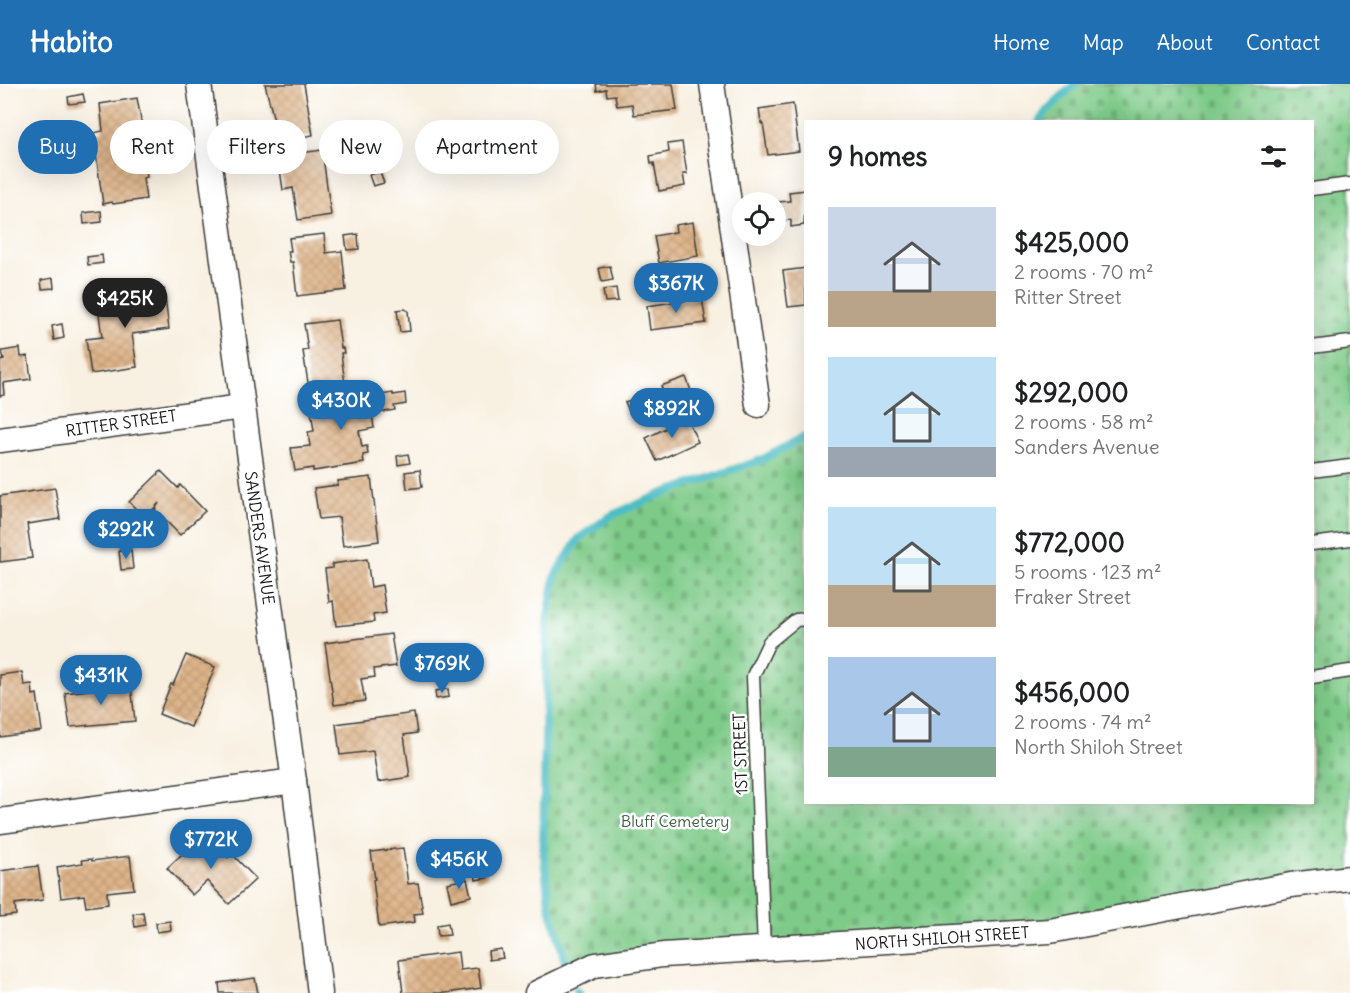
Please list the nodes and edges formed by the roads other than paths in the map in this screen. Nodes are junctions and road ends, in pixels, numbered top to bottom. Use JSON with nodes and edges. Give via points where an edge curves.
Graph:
{"nodes":[{"id":1,"x":199,"y":84,"type":"edge"},
{"id":2,"x":712,"y":84,"type":"edge"},
{"id":3,"x":1350,"y":184,"type":"edge"},
{"id":4,"x":1314,"y":189,"type":"edge"},
{"id":5,"x":1350,"y":342,"type":"edge"},
{"id":6,"x":1314,"y":347,"type":"edge"},
{"id":7,"x":758,"y":405,"type":"dead end"},
{"id":8,"x":242,"y":407,"type":"junction"},
{"id":9,"x":0,"y":440,"type":"edge"},
{"id":10,"x":1350,"y":466,"type":"edge"},
{"id":11,"x":1314,"y":471,"type":"edge"},
{"id":12,"x":1350,"y":539,"type":"edge"},
{"id":13,"x":1314,"y":544,"type":"edge"},
{"id":14,"x":804,"y":619,"type":"edge"},
{"id":15,"x":1350,"y":671,"type":"edge"},
{"id":16,"x":1314,"y":676,"type":"edge"},
{"id":17,"x":294,"y":781,"type":"junction"},
{"id":18,"x":0,"y":820,"type":"edge"},
{"id":19,"x":1350,"y":879,"type":"edge"},
{"id":20,"x":764,"y":948,"type":"junction"},
{"id":21,"x":320,"y":993,"type":"edge"},
{"id":22,"x":537,"y":993,"type":"edge"}],
"edges":[{"from":1,"to":8,"type":"street","name":"SANDERS AVENUE"},
{"from":2,"to":7,"type":"street"},
{"from":3,"to":4,"type":"lane"},
{"from":5,"to":6,"type":"lane"},
{"from":8,"to":9,"type":"street","name":"RITTER STREET"},
{"from":8,"to":17,"type":"street","name":"SANDERS AVENUE"},
{"from":10,"to":11,"type":"lane"},
{"from":12,"to":13,"type":"lane"},
{"from":14,"to":20,"type":"lane","name":"1ST STREET","via":[[796,620],[769,642],[753,676]]},
{"from":15,"to":16,"type":"lane"},
{"from":17,"to":18,"type":"street"},
{"from":17,"to":21,"type":"street","name":"SANDERS AVENUE"},
{"from":19,"to":20,"type":"street","name":"NORTH SHILOH STREET","via":[[1291,885],[1050,931]]},
{"from":20,"to":22,"type":"street","name":"NORTH SHILOH STREET","via":[[663,955],[595,965]]}]}
